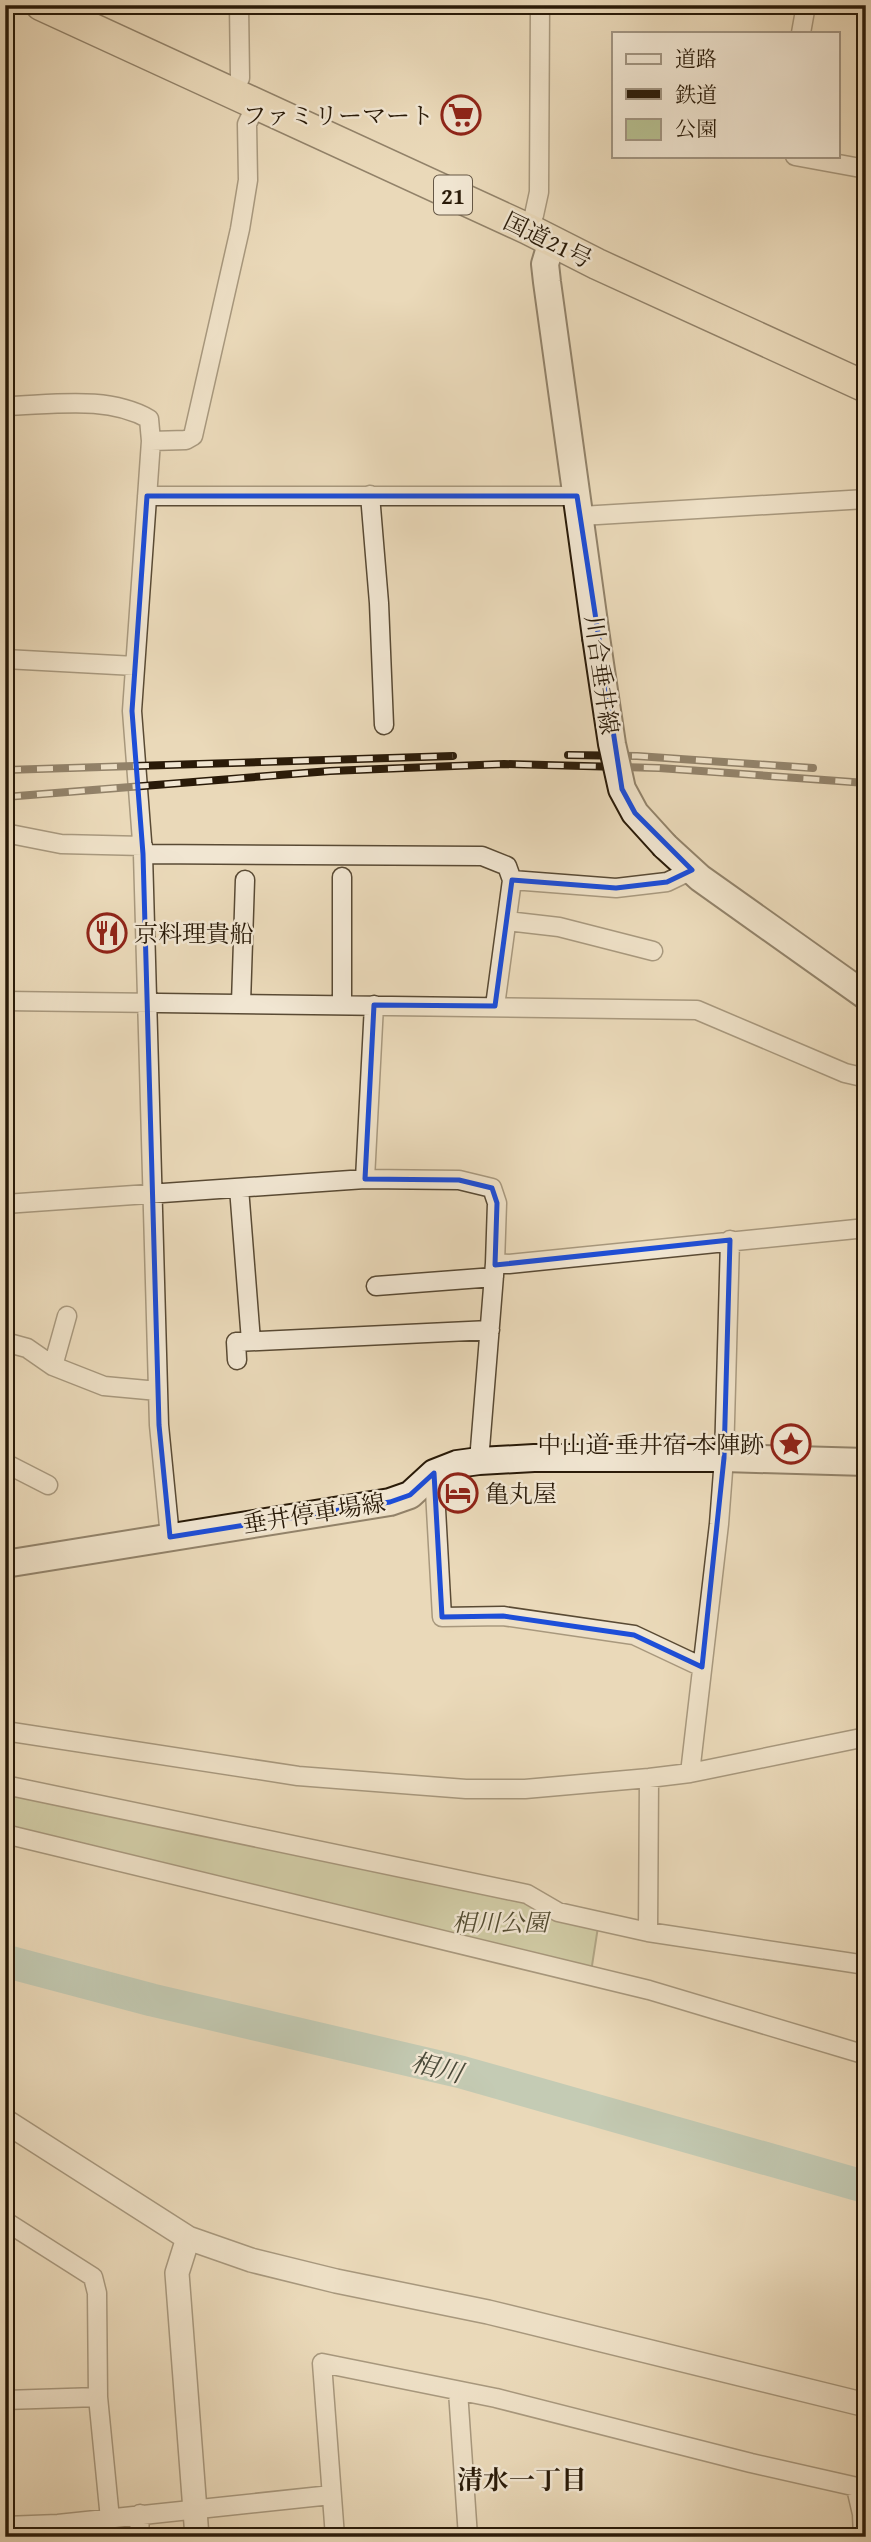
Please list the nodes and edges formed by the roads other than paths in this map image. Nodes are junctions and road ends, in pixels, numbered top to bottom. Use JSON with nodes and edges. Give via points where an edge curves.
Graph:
{"nodes":[{"id":1,"x":41,"y":5,"type":"edge"},
{"id":2,"x":239,"y":5,"type":"edge"},
{"id":3,"x":540,"y":5,"type":"edge"},
{"id":4,"x":806,"y":5,"type":"edge"},
{"id":5,"x":801,"y":32,"type":"edge"},
{"id":6,"x":244,"y":99,"type":"junction"},
{"id":7,"x":806,"y":158,"type":"edge"},
{"id":8,"x":866,"y":169,"type":"edge"},
{"id":9,"x":540,"y":235,"type":"junction"},
{"id":10,"x":866,"y":387,"type":"edge"},
{"id":11,"x":5,"y":406,"type":"edge"},
{"id":12,"x":151,"y":441,"type":"junction"},
{"id":13,"x":370,"y":495,"type":"junction"},
{"id":14,"x":147,"y":496,"type":"junction"},
{"id":15,"x":866,"y":499,"type":"edge"},
{"id":16,"x":579,"y":506,"type":"junction"},
{"id":17,"x":5,"y":659,"type":"edge"},
{"id":18,"x":135,"y":666,"type":"junction"},
{"id":19,"x":384,"y":725,"type":"dead end"},
{"id":20,"x":5,"y":833,"type":"edge"},
{"id":21,"x":143,"y":850,"type":"junction"},
{"id":22,"x":692,"y":870,"type":"junction"},
{"id":23,"x":342,"y":877,"type":"dead end"},
{"id":24,"x":245,"y":880,"type":"dead end"},
{"id":25,"x":512,"y":880,"type":"junction"},
{"id":26,"x":507,"y":921,"type":"junction"},
{"id":27,"x":653,"y":951,"type":"dead end"},
{"id":28,"x":866,"y":996,"type":"edge"},
{"id":29,"x":5,"y":1001,"type":"edge"},
{"id":30,"x":148,"y":1002,"type":"junction"},
{"id":31,"x":241,"y":1003,"type":"junction"},
{"id":32,"x":342,"y":1005,"type":"junction"},
{"id":33,"x":373,"y":1005,"type":"junction"},
{"id":34,"x":495,"y":1006,"type":"junction"},
{"id":35,"x":866,"y":1075,"type":"edge"},
{"id":36,"x":365,"y":1179,"type":"junction"},
{"id":37,"x":239,"y":1188,"type":"junction"},
{"id":38,"x":154,"y":1194,"type":"junction"},
{"id":39,"x":5,"y":1204,"type":"edge"},
{"id":40,"x":866,"y":1228,"type":"edge"},
{"id":41,"x":730,"y":1240,"type":"junction"},
{"id":42,"x":495,"y":1270,"type":"junction"},
{"id":43,"x":376,"y":1286,"type":"dead end"},
{"id":44,"x":67,"y":1316,"type":"dead end"},
{"id":45,"x":490,"y":1331,"type":"junction"},
{"id":46,"x":251,"y":1341,"type":"junction"},
{"id":47,"x":5,"y":1342,"type":"edge"},
{"id":48,"x":237,"y":1360,"type":"dead end"},
{"id":49,"x":53,"y":1366,"type":"junction"},
{"id":50,"x":158,"y":1391,"type":"junction"},
{"id":51,"x":724,"y":1458,"type":"junction"},
{"id":52,"x":479,"y":1461,"type":"junction"},
{"id":53,"x":866,"y":1462,"type":"edge"},
{"id":54,"x":5,"y":1463,"type":"edge"},
{"id":55,"x":434,"y":1473,"type":"junction"},
{"id":56,"x":48,"y":1485,"type":"dead end"},
{"id":57,"x":170,"y":1537,"type":"junction"},
{"id":58,"x":5,"y":1564,"type":"edge"},
{"id":59,"x":702,"y":1667,"type":"junction"},
{"id":60,"x":5,"y":1731,"type":"edge"},
{"id":61,"x":866,"y":1737,"type":"edge"},
{"id":62,"x":690,"y":1773,"type":"junction"},
{"id":63,"x":649,"y":1778,"type":"junction"},
{"id":64,"x":5,"y":1785,"type":"edge"},
{"id":65,"x":5,"y":1833,"type":"edge"},
{"id":66,"x":648,"y":1932,"type":"junction"},
{"id":67,"x":866,"y":1965,"type":"edge"},
{"id":68,"x":866,"y":2056,"type":"edge"},
{"id":69,"x":5,"y":2122,"type":"edge"},
{"id":70,"x":5,"y":2221,"type":"edge"},
{"id":71,"x":188,"y":2238,"type":"junction"},
{"id":72,"x":458,"y":2391,"type":"junction"},
{"id":73,"x":99,"y":2397,"type":"junction"},
{"id":74,"x":5,"y":2400,"type":"edge"},
{"id":75,"x":866,"y":2405,"type":"edge"},
{"id":76,"x":861,"y":2488,"type":"edge"},
{"id":77,"x":331,"y":2494,"type":"junction"},
{"id":78,"x":194,"y":2508,"type":"junction"},
{"id":79,"x":141,"y":2514,"type":"junction"},
{"id":80,"x":110,"y":2518,"type":"junction"},
{"id":81,"x":5,"y":2526,"type":"edge"},
{"id":82,"x":139,"y":2537,"type":"edge"},
{"id":83,"x":197,"y":2537,"type":"edge"},
{"id":84,"x":335,"y":2537,"type":"edge"},
{"id":85,"x":468,"y":2537,"type":"edge"},
{"id":86,"x":863,"y":2537,"type":"edge"}],
"edges":[{"from":1,"to":6,"type":"highway","name":"国道21号","number":"21"},
{"from":2,"to":6,"type":"street"},
{"from":3,"to":9,"type":"street","via":[[539,192],[534,215]]},
{"from":4,"to":5,"type":"street"},
{"from":6,"to":9,"type":"highway","name":"国道21号","number":"21"},
{"from":6,"to":12,"type":"street","via":[[248,180],[193,436]]},
{"from":7,"to":8,"type":"street"},
{"from":9,"to":10,"type":"highway","name":"国道21号","number":"21"},
{"from":9,"to":16,"type":"main road","name":"川合垂井線"},
{"from":11,"to":12,"type":"street","via":[[103,404],[132,409],[149,419]]},
{"from":12,"to":14,"type":"street"},
{"from":13,"to":14,"type":"street"},
{"from":13,"to":16,"type":"street"},
{"from":13,"to":19,"type":"street"},
{"from":14,"to":18,"type":"street"},
{"from":15,"to":16,"type":"street"},
{"from":16,"to":22,"type":"main road","name":"川合垂井線","bridge":true,"via":[[622,789],[635,813]]},
{"from":17,"to":18,"type":"street"},
{"from":18,"to":21,"type":"street","via":[[132,711]]},
{"from":20,"to":21,"type":"street","via":[[61,844]]},
{"from":21,"to":25,"type":"street","via":[[482,856],[507,866]]},
{"from":21,"to":30,"type":"street"},
{"from":22,"to":25,"type":"street","via":[[667,882],[616,888]]},
{"from":22,"to":28,"type":"main road","name":"川合垂井線"},
{"from":23,"to":32,"type":"street"},
{"from":24,"to":31,"type":"street"},
{"from":25,"to":26,"type":"street"},
{"from":26,"to":27,"type":"street","via":[[559,927]]},
{"from":26,"to":34,"type":"street"},
{"from":29,"to":30,"type":"street"},
{"from":30,"to":31,"type":"street"},
{"from":30,"to":38,"type":"street"},
{"from":31,"to":32,"type":"street"},
{"from":32,"to":33,"type":"street"},
{"from":33,"to":34,"type":"street"},
{"from":33,"to":36,"type":"street"},
{"from":34,"to":35,"type":"street","via":[[697,1010],[845,1073]]},
{"from":36,"to":37,"type":"street"},
{"from":36,"to":42,"type":"street","via":[[459,1180],[492,1188],[497,1203]]},
{"from":37,"to":38,"type":"street"},
{"from":37,"to":46,"type":"street"},
{"from":38,"to":39,"type":"street"},
{"from":38,"to":50,"type":"street"},
{"from":40,"to":41,"type":"street"},
{"from":41,"to":42,"type":"street","via":[[509,1264]]},
{"from":41,"to":51,"type":"street"},
{"from":42,"to":43,"type":"street"},
{"from":42,"to":45,"type":"street"},
{"from":44,"to":49,"type":"street"},
{"from":45,"to":46,"type":"street"},
{"from":45,"to":52,"type":"street"},
{"from":46,"to":48,"type":"street","via":[[236,1342]]},
{"from":47,"to":49,"type":"street","via":[[27,1348]]},
{"from":49,"to":50,"type":"street","via":[[104,1386]]},
{"from":50,"to":57,"type":"street"},
{"from":51,"to":52,"type":"main road","name":"垂井停車場線"},
{"from":51,"to":53,"type":"main road","name":"垂井停車場線"},
{"from":51,"to":59,"type":"street"},
{"from":52,"to":55,"type":"main road","name":"垂井停車場線"},
{"from":54,"to":56,"type":"street"},
{"from":55,"to":57,"type":"main road","name":"垂井停車場線","via":[[410,1495],[390,1502]]},
{"from":55,"to":59,"type":"street","via":[[442,1618],[503,1616],[634,1635]]},
{"from":57,"to":58,"type":"main road","name":"垂井停車場線"},
{"from":59,"to":62,"type":"street"},
{"from":60,"to":63,"type":"street","via":[[298,1776],[466,1789]]},
{"from":61,"to":62,"type":"street"},
{"from":62,"to":63,"type":"street"},
{"from":63,"to":66,"type":"street"},
{"from":64,"to":66,"type":"street","via":[[527,1894],[558,1912]]},
{"from":65,"to":68,"type":"street","via":[[649,1990]]},
{"from":66,"to":67,"type":"street"},
{"from":69,"to":71,"type":"street"},
{"from":70,"to":73,"type":"street","via":[[93,2277]]},
{"from":71,"to":75,"type":"street","via":[[251,2260],[336,2281],[488,2312]]},
{"from":71,"to":78,"type":"street","via":[[177,2273]]},
{"from":72,"to":76,"type":"street"},
{"from":72,"to":77,"type":"street","via":[[322,2363]]},
{"from":72,"to":85,"type":"street"},
{"from":73,"to":74,"type":"street"},
{"from":73,"to":80,"type":"street"},
{"from":76,"to":86,"type":"street"},
{"from":77,"to":78,"type":"street"},
{"from":77,"to":84,"type":"street"},
{"from":78,"to":79,"type":"street"},
{"from":78,"to":83,"type":"street"},
{"from":79,"to":80,"type":"street"},
{"from":79,"to":82,"type":"street"},
{"from":80,"to":81,"type":"street"}]}
